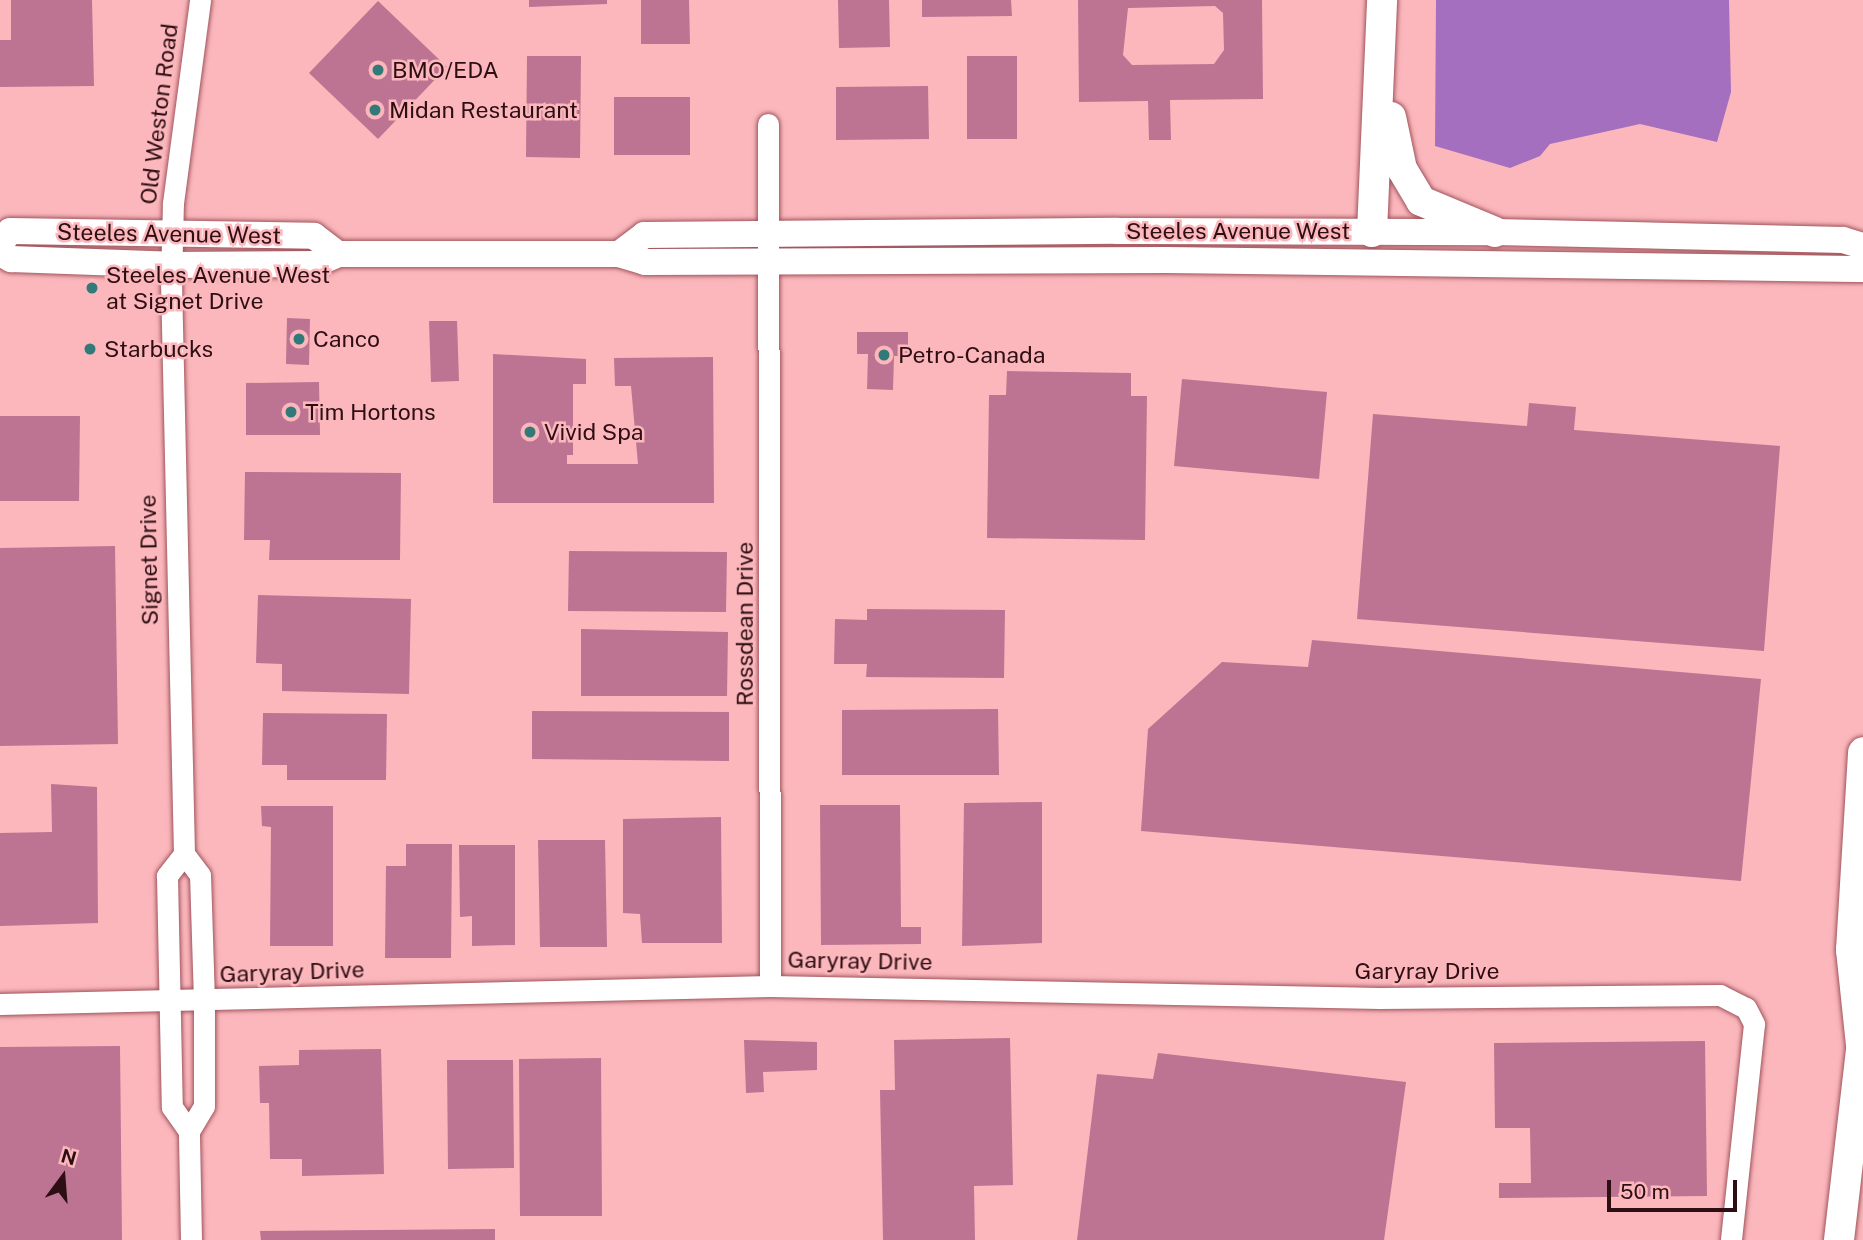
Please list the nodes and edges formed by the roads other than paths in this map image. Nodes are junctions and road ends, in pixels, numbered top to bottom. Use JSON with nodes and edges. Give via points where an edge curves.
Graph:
{"nodes":[{"id":1,"x":200,"y":0,"type":"edge"},
{"id":2,"x":1382,"y":0,"type":"edge"},
{"id":3,"x":1383,"y":73,"type":"junction"},
{"id":4,"x":768,"y":124,"type":"dead end"},
{"id":5,"x":1372,"y":232,"type":"junction"},
{"id":6,"x":1495,"y":232,"type":"junction"},
{"id":7,"x":171,"y":235,"type":"junction"},
{"id":8,"x":0,"y":244,"type":"edge"},
{"id":9,"x":1863,"y":246,"type":"edge"},
{"id":10,"x":769,"y":249,"type":"junction"},
{"id":11,"x":0,"y":253,"type":"edge"},
{"id":12,"x":338,"y":254,"type":"junction"},
{"id":13,"x":1368,"y":261,"type":"junction"},
{"id":14,"x":171,"y":265,"type":"junction"},
{"id":15,"x":1863,"y":269,"type":"edge"},
{"id":16,"x":1863,"y":752,"type":"edge"},
{"id":17,"x":184,"y":854,"type":"junction"},
{"id":18,"x":770,"y":986,"type":"junction"},
{"id":19,"x":172,"y":1001,"type":"junction"},
{"id":20,"x":204,"y":1001,"type":"junction"},
{"id":21,"x":0,"y":1004,"type":"edge"},
{"id":22,"x":1862,"y":1038,"type":"edge"},
{"id":23,"x":189,"y":1131,"type":"junction"},
{"id":24,"x":191,"y":1240,"type":"edge"},
{"id":25,"x":1731,"y":1240,"type":"edge"},
{"id":26,"x":1839,"y":1240,"type":"edge"}],
"edges":[{"from":1,"to":7,"type":"street","name":"Old Weston Road"},
{"from":2,"to":3,"type":"highway"},
{"from":3,"to":5,"type":"highway"},
{"from":3,"to":6,"type":"highway","via":[[1396,150],[1415,193],[1440,214]]},
{"from":4,"to":10,"type":"street","name":"Rossdean Drive"},
{"from":5,"to":6,"type":"main road","name":"Steeles Avenue West"},
{"from":5,"to":10,"type":"main road","name":"Steeles Avenue West"},
{"from":5,"to":13,"type":"main road"},
{"from":6,"to":9,"type":"main road","name":"Steeles Avenue West","via":[[1843,240]]},
{"from":7,"to":8,"type":"main road","name":"Steeles Avenue West","via":[[10,231]]},
{"from":7,"to":12,"type":"main road","name":"Steeles Avenue West","via":[[314,236]]},
{"from":7,"to":14,"type":"street","name":"Old Weston Road"},
{"from":10,"to":12,"type":"main road","name":"Steeles Avenue West","via":[[645,262],[619,254]]},
{"from":10,"to":13,"type":"main road","name":"Steeles Avenue West"},
{"from":10,"to":18,"type":"street","name":"Rossdean Drive"},
{"from":11,"to":14,"type":"main road","name":"Steeles Avenue West","via":[[10,259]]},
{"from":12,"to":14,"type":"main road","name":"Steeles Avenue West","via":[[315,264]]},
{"from":13,"to":15,"type":"main road","name":"Steeles Avenue West"},
{"from":14,"to":17,"type":"street","name":"Signet Drive"},
{"from":16,"to":22,"type":"highway","via":[[1851,950]]},
{"from":17,"to":19,"type":"street","name":"Signet Drive","via":[[167,876]]},
{"from":17,"to":20,"type":"street","name":"Signet Drive","via":[[200,875]]},
{"from":18,"to":20,"type":"street","name":"Garyray Drive"},
{"from":18,"to":25,"type":"street","name":"Garyray Drive","via":[[1380,998],[1720,995],[1746,1008],[1754,1024]]},
{"from":19,"to":20,"type":"street","name":"Garyray Drive"},
{"from":19,"to":21,"type":"street","name":"Garyray Drive"},
{"from":19,"to":23,"type":"street","name":"Signet Drive","via":[[172,1107]]},
{"from":20,"to":23,"type":"street","name":"Signet Drive","via":[[205,1106]]},
{"from":22,"to":26,"type":"highway"},
{"from":23,"to":24,"type":"street","name":"Signet Drive"}]}
